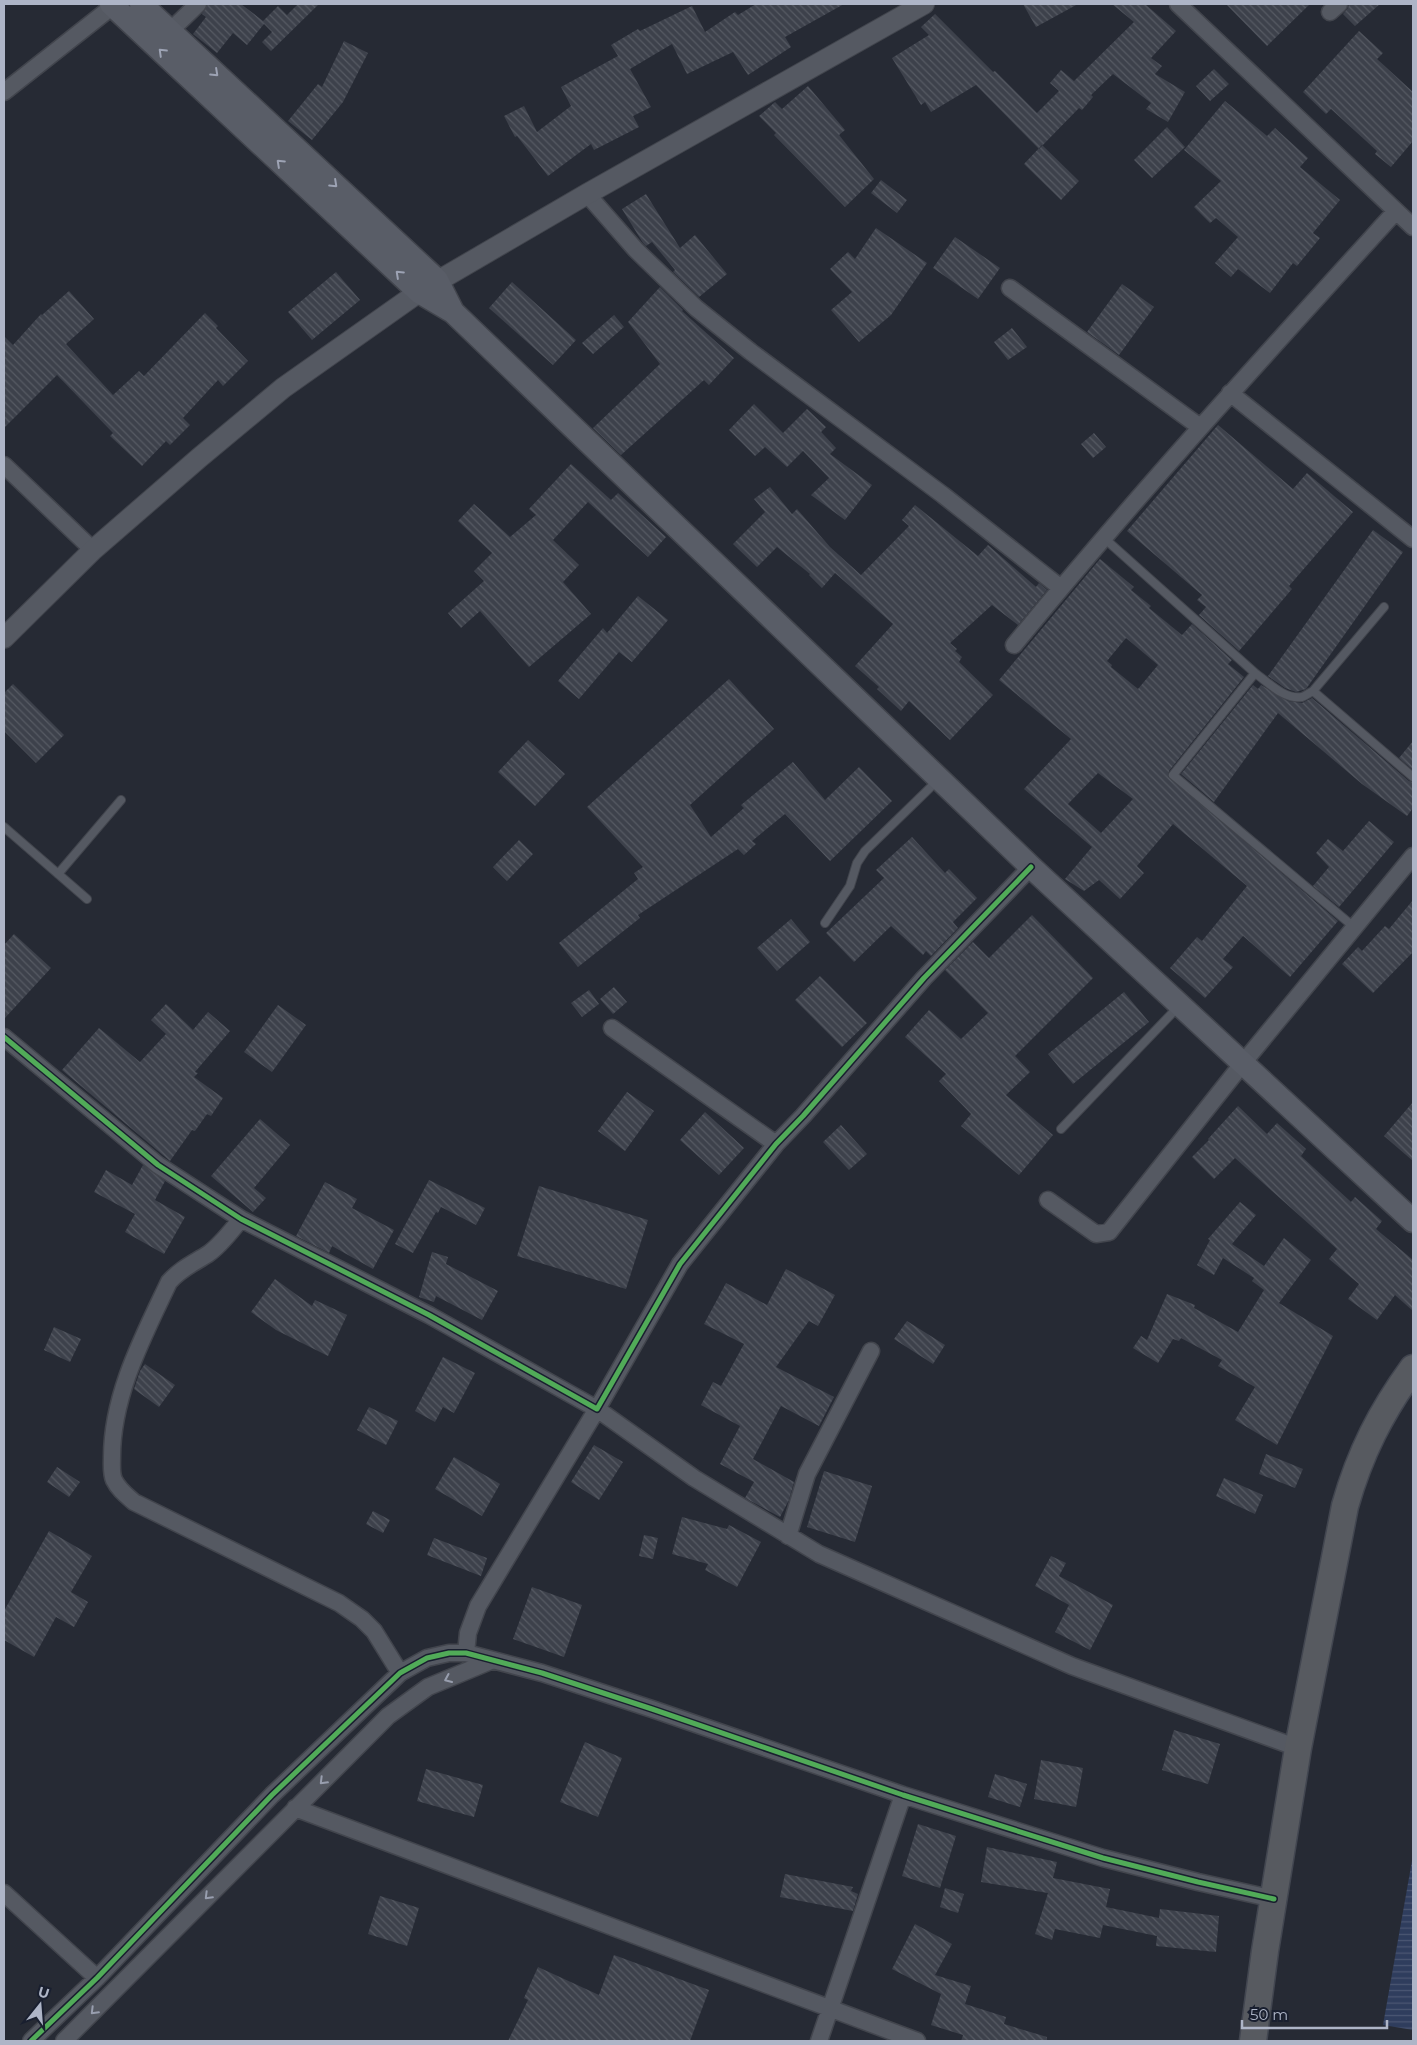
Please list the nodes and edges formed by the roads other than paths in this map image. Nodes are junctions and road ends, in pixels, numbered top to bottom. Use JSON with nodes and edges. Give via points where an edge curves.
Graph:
{"nodes":[{"id":1,"x":141,"y":4,"type":"edge"},
{"id":2,"x":198,"y":4,"type":"edge"},
{"id":3,"x":924,"y":4,"type":"edge"},
{"id":4,"x":1178,"y":4,"type":"edge"},
{"id":5,"x":112,"y":5,"type":"edge"},
{"id":6,"x":170,"y":31,"type":"junction"},
{"id":7,"x":4,"y":92,"type":"edge"},
{"id":8,"x":587,"y":194,"type":"junction"},
{"id":9,"x":1396,"y":211,"type":"junction"},
{"id":10,"x":1413,"y":227,"type":"edge"},
{"id":11,"x":428,"y":286,"type":"junction"},
{"id":12,"x":1010,"y":288,"type":"dead end"},
{"id":13,"x":1230,"y":393,"type":"junction"},
{"id":14,"x":1200,"y":427,"type":"junction"},
{"id":15,"x":4,"y":465,"type":"edge"},
{"id":16,"x":1104,"y":538,"type":"junction"},
{"id":17,"x":1413,"y":539,"type":"edge"},
{"id":18,"x":93,"y":550,"type":"junction"},
{"id":19,"x":1061,"y":588,"type":"junction"},
{"id":20,"x":1384,"y":607,"type":"dead end"},
{"id":21,"x":4,"y":638,"type":"edge"},
{"id":22,"x":1014,"y":646,"type":"dead end"},
{"id":23,"x":1255,"y":672,"type":"junction"},
{"id":24,"x":1313,"y":691,"type":"junction"},
{"id":25,"x":1413,"y":777,"type":"edge"},
{"id":26,"x":939,"y":778,"type":"junction"},
{"id":27,"x":121,"y":800,"type":"dead end"},
{"id":28,"x":4,"y":827,"type":"edge"},
{"id":29,"x":1413,"y":856,"type":"edge"},
{"id":30,"x":1031,"y":867,"type":"junction"},
{"id":31,"x":58,"y":874,"type":"junction"},
{"id":32,"x":87,"y":899,"type":"dead end"},
{"id":33,"x":824,"y":923,"type":"dead end"},
{"id":34,"x":1355,"y":928,"type":"junction"},
{"id":35,"x":1181,"y":1005,"type":"junction"},
{"id":36,"x":612,"y":1028,"type":"dead end"},
{"id":37,"x":4,"y":1037,"type":"edge"},
{"id":38,"x":1243,"y":1063,"type":"junction"},
{"id":39,"x":1061,"y":1129,"type":"dead end"},
{"id":40,"x":776,"y":1144,"type":"junction"},
{"id":41,"x":1048,"y":1200,"type":"dead end"},
{"id":42,"x":241,"y":1219,"type":"junction"},
{"id":43,"x":1413,"y":1221,"type":"edge"},
{"id":44,"x":871,"y":1351,"type":"dead end"},
{"id":45,"x":1413,"y":1368,"type":"edge"},
{"id":46,"x":597,"y":1409,"type":"junction"},
{"id":47,"x":788,"y":1536,"type":"junction"},
{"id":48,"x":466,"y":1653,"type":"junction"},
{"id":49,"x":492,"y":1660,"type":"junction"},
{"id":50,"x":400,"y":1673,"type":"junction"},
{"id":51,"x":1298,"y":1748,"type":"junction"},
{"id":52,"x":903,"y":1795,"type":"junction"},
{"id":53,"x":295,"y":1808,"type":"junction"},
{"id":54,"x":4,"y":1893,"type":"edge"},
{"id":55,"x":1274,"y":1899,"type":"junction"},
{"id":56,"x":97,"y":1978,"type":"junction"},
{"id":57,"x":830,"y":2009,"type":"junction"},
{"id":58,"x":31,"y":2041,"type":"edge"},
{"id":59,"x":64,"y":2041,"type":"edge"},
{"id":60,"x":819,"y":2041,"type":"edge"},
{"id":61,"x":917,"y":2041,"type":"edge"},
{"id":62,"x":1253,"y":2041,"type":"edge"}],
"edges":[{"from":1,"to":6,"type":"main road"},
{"from":2,"to":6,"type":"street"},
{"from":3,"to":8,"type":"street"},
{"from":4,"to":9,"type":"street"},
{"from":5,"to":7,"type":"street"},
{"from":11,"to":5,"type":"main road","one_way":true},
{"from":6,"to":11,"type":"main road","one_way":true},
{"from":8,"to":11,"type":"street"},
{"from":8,"to":19,"type":"street","via":[[636,250],[696,308]]},
{"from":9,"to":10,"type":"street"},
{"from":9,"to":13,"type":"street"},
{"from":11,"to":18,"type":"street","via":[[283,388]]},
{"from":11,"to":26,"type":"main road"},
{"from":12,"to":14,"type":"street"},
{"from":13,"to":14,"type":"street"},
{"from":13,"to":17,"type":"street"},
{"from":14,"to":16,"type":"street"},
{"from":15,"to":18,"type":"street"},
{"from":16,"to":19,"type":"street"},
{"from":16,"to":23,"type":"lane"},
{"from":18,"to":21,"type":"street"},
{"from":19,"to":22,"type":"street"},
{"from":20,"to":24,"type":"lane"},
{"from":23,"to":24,"type":"lane","via":[[1290,696],[1302,697]]},
{"from":23,"to":34,"type":"lane","via":[[1173,775]]},
{"from":24,"to":25,"type":"lane"},
{"from":26,"to":30,"type":"main road"},
{"from":26,"to":33,"type":"lane","via":[[865,852],[850,886]]},
{"from":27,"to":31,"type":"lane"},
{"from":28,"to":31,"type":"lane"},
{"from":29,"to":34,"type":"street"},
{"from":30,"to":35,"type":"main road"},
{"from":30,"to":40,"type":"street","via":[[924,978]]},
{"from":31,"to":32,"type":"lane"},
{"from":34,"to":38,"type":"street"},
{"from":35,"to":38,"type":"main road"},
{"from":35,"to":39,"type":"lane"},
{"from":36,"to":40,"type":"street"},
{"from":37,"to":42,"type":"street","via":[[158,1165]]},
{"from":38,"to":41,"type":"street","via":[[1109,1232],[1096,1234]]},
{"from":38,"to":43,"type":"main road"},
{"from":40,"to":46,"type":"street","via":[[680,1264]]},
{"from":42,"to":46,"type":"street","via":[[429,1315]]},
{"from":42,"to":50,"type":"street","via":[[220,1244],[177,1272],[169,1282],[116,1412],[113,1478],[120,1490],[134,1502],[339,1603],[374,1631]]},
{"from":44,"to":47,"type":"street","via":[[807,1474]]},
{"from":45,"to":51,"type":"highway","via":[[1380,1418],[1354,1474]]},
{"from":46,"to":47,"type":"street","via":[[694,1478]]},
{"from":46,"to":48,"type":"street","via":[[478,1606],[468,1633]]},
{"from":47,"to":51,"type":"street","via":[[819,1554],[1072,1666]]},
{"from":48,"to":49,"type":"street"},
{"from":48,"to":50,"type":"street","via":[[427,1658]]},
{"from":49,"to":52,"type":"street","via":[[652,1709]]},
{"from":49,"to":53,"type":"street","one_way":true,"via":[[428,1688],[388,1716]]},
{"from":50,"to":56,"type":"street","via":[[272,1795]]},
{"from":51,"to":55,"type":"highway"},
{"from":52,"to":55,"type":"street","via":[[1103,1858]]},
{"from":52,"to":57,"type":"street"},
{"from":53,"to":57,"type":"street"},
{"from":53,"to":59,"type":"street","one_way":true},
{"from":54,"to":56,"type":"street"},
{"from":55,"to":62,"type":"highway"},
{"from":56,"to":58,"type":"street"},
{"from":57,"to":60,"type":"street"},
{"from":57,"to":61,"type":"street"}]}
